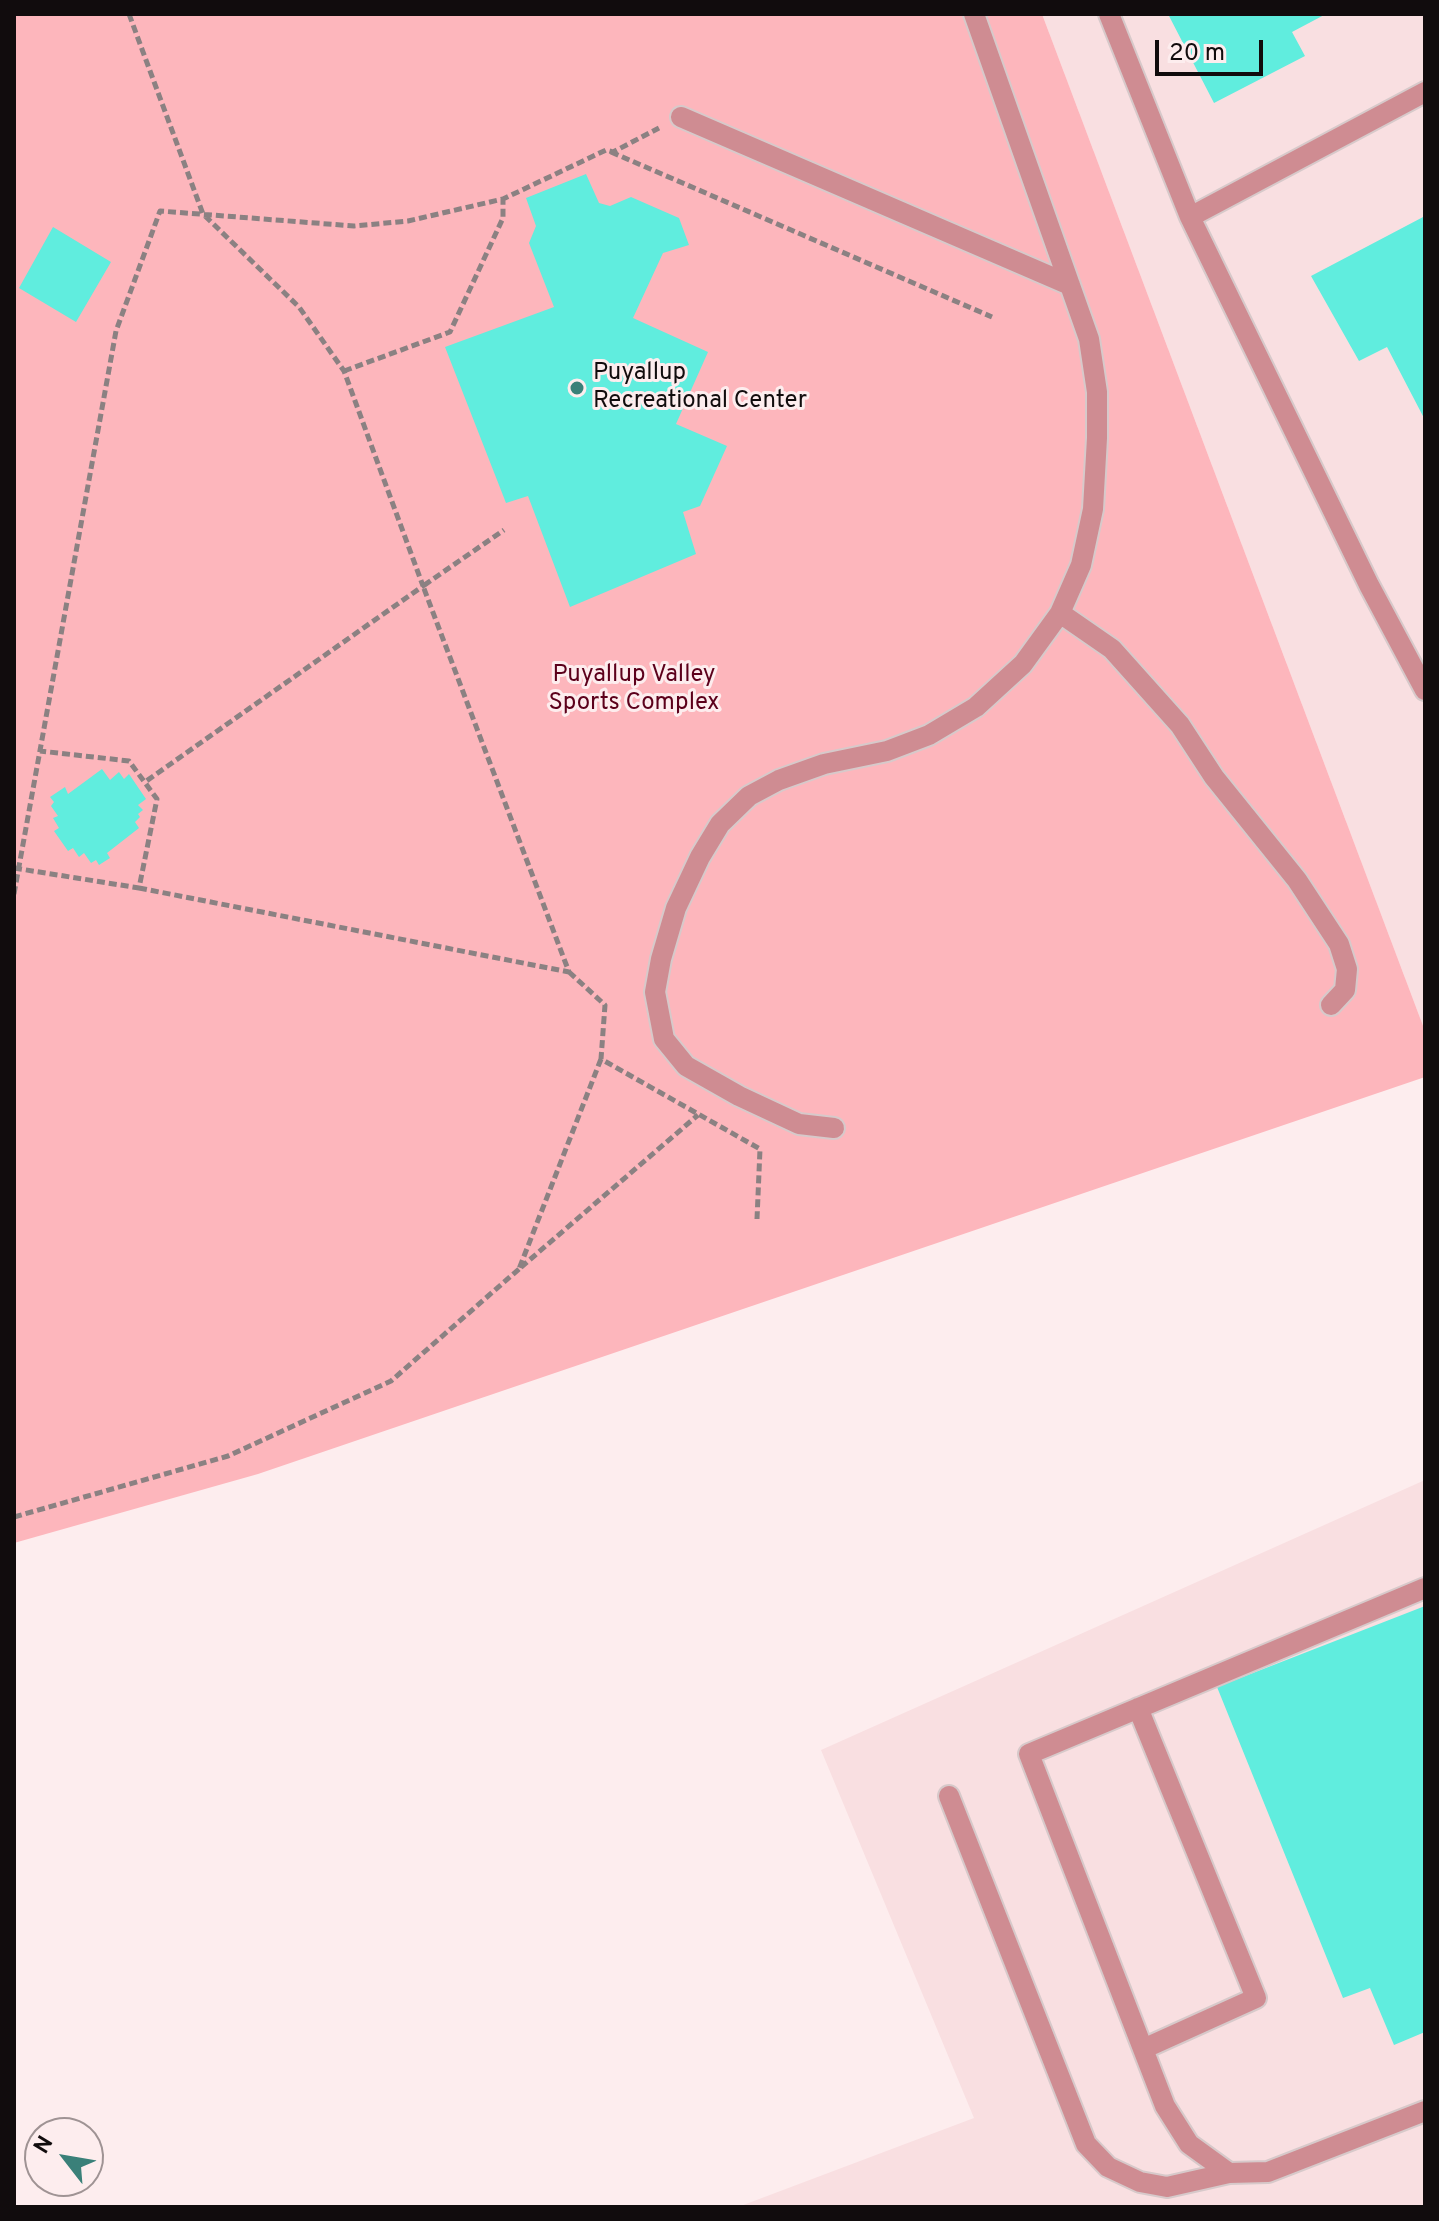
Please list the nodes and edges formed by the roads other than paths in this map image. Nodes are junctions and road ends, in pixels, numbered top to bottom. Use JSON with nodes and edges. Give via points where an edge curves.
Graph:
{"nodes":[{"id":1,"x":974,"y":14,"type":"edge"},
{"id":2,"x":1109,"y":14,"type":"edge"},
{"id":3,"x":1425,"y":92,"type":"edge"},
{"id":4,"x":681,"y":117,"type":"road end"},
{"id":5,"x":1190,"y":217,"type":"junction"},
{"id":6,"x":1070,"y":285,"type":"junction"},
{"id":7,"x":1060,"y":613,"type":"junction"},
{"id":8,"x":1425,"y":690,"type":"edge"},
{"id":9,"x":1331,"y":1005,"type":"dead end"},
{"id":10,"x":834,"y":1128,"type":"dead end"},
{"id":11,"x":1425,"y":1588,"type":"edge"},
{"id":12,"x":1138,"y":1708,"type":"junction"},
{"id":13,"x":949,"y":1796,"type":"dead end"},
{"id":14,"x":1143,"y":2049,"type":"junction"},
{"id":15,"x":1425,"y":2111,"type":"edge"},
{"id":16,"x":1229,"y":2173,"type":"junction"}],
"edges":[{"from":1,"to":6,"type":"lane"},
{"from":2,"to":5,"type":"lane"},
{"from":3,"to":5,"type":"lane"},
{"from":4,"to":6,"type":"lane"},
{"from":5,"to":8,"type":"lane"},
{"from":6,"to":7,"type":"lane","via":[[1089,339],[1097,438],[1093,509],[1081,565]]},
{"from":7,"to":9,"type":"lane","via":[[1112,649],[1180,725],[1214,777],[1297,880],[1339,944],[1347,969],[1345,990]]},
{"from":7,"to":10,"type":"lane","via":[[1023,664],[976,707],[929,735],[887,751],[824,764],[749,796],[720,824],[676,908],[655,992],[664,1039],[686,1066],[739,1096],[799,1124]]},
{"from":11,"to":12,"type":"lane"},
{"from":12,"to":14,"type":"lane","via":[[1029,1754]]},
{"from":12,"to":14,"type":"lane","via":[[1256,1998]]},
{"from":13,"to":16,"type":"lane","via":[[1086,2144],[1108,2167],[1140,2182],[1167,2187]]},
{"from":14,"to":16,"type":"lane","via":[[1165,2106],[1189,2144]]},
{"from":15,"to":16,"type":"lane","via":[[1268,2172]]}]}
